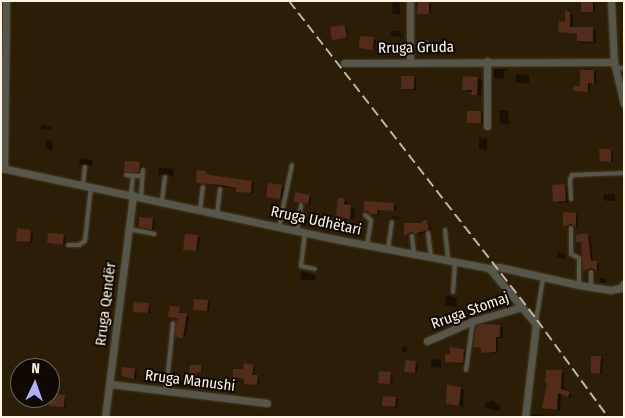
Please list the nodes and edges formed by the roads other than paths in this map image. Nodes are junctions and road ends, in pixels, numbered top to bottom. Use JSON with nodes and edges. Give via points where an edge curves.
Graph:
{"nodes":[{"id":1,"x":6,"y":1,"type":"edge"},
{"id":2,"x":410,"y":1,"type":"edge"},
{"id":3,"x":611,"y":1,"type":"edge"},
{"id":4,"x":487,"y":61,"type":"junction"},
{"id":5,"x":410,"y":62,"type":"junction"},
{"id":6,"x":344,"y":63,"type":"dead end"},
{"id":7,"x":614,"y":65,"type":"junction"},
{"id":8,"x":624,"y":68,"type":"edge"},
{"id":9,"x":624,"y":104,"type":"edge"},
{"id":10,"x":487,"y":126,"type":"dead end"},
{"id":11,"x":292,"y":165,"type":"dead end"},
{"id":12,"x":85,"y":167,"type":"dead end"},
{"id":13,"x":3,"y":168,"type":"edge"},
{"id":14,"x":143,"y":170,"type":"dead end"},
{"id":15,"x":624,"y":173,"type":"edge"},
{"id":16,"x":126,"y":175,"type":"dead end"},
{"id":17,"x":133,"y":176,"type":"junction"},
{"id":18,"x":140,"y":176,"type":"dead end"},
{"id":19,"x":165,"y":177,"type":"dead end"},
{"id":20,"x":87,"y":186,"type":"junction"},
{"id":21,"x":203,"y":187,"type":"dead end"},
{"id":22,"x":220,"y":189,"type":"dead end"},
{"id":23,"x":132,"y":195,"type":"junction"},
{"id":24,"x":141,"y":197,"type":"junction"},
{"id":25,"x":571,"y":199,"type":"dead end"},
{"id":26,"x":162,"y":201,"type":"junction"},
{"id":27,"x":301,"y":204,"type":"dead end"},
{"id":28,"x":200,"y":210,"type":"junction"},
{"id":29,"x":218,"y":214,"type":"junction"},
{"id":30,"x":365,"y":215,"type":"dead end"},
{"id":31,"x":392,"y":222,"type":"dead end"},
{"id":32,"x":279,"y":227,"type":"junction"},
{"id":33,"x":571,"y":228,"type":"dead end"},
{"id":34,"x":129,"y":229,"type":"junction"},
{"id":35,"x":445,"y":230,"type":"dead end"},
{"id":36,"x":301,"y":232,"type":"junction"},
{"id":37,"x":428,"y":233,"type":"dead end"},
{"id":38,"x":156,"y":234,"type":"dead end"},
{"id":39,"x":412,"y":236,"type":"dead end"},
{"id":40,"x":68,"y":245,"type":"dead end"},
{"id":41,"x":367,"y":245,"type":"junction"},
{"id":42,"x":388,"y":249,"type":"junction"},
{"id":43,"x":414,"y":254,"type":"junction"},
{"id":44,"x":431,"y":257,"type":"junction"},
{"id":45,"x":451,"y":261,"type":"junction"},
{"id":46,"x":489,"y":268,"type":"junction"},
{"id":47,"x":315,"y":269,"type":"dead end"},
{"id":48,"x":591,"y":272,"type":"dead end"},
{"id":49,"x":543,"y":278,"type":"junction"},
{"id":50,"x":624,"y":283,"type":"edge"},
{"id":51,"x":579,"y":285,"type":"junction"},
{"id":52,"x":591,"y":287,"type":"junction"},
{"id":53,"x":453,"y":292,"type":"dead end"},
{"id":54,"x":522,"y":307,"type":"junction"},
{"id":55,"x":473,"y":322,"type":"junction"},
{"id":56,"x":173,"y":323,"type":"dead end"},
{"id":57,"x":536,"y":324,"type":"junction"},
{"id":58,"x":427,"y":341,"type":"dead end"},
{"id":59,"x":466,"y":370,"type":"dead end"},
{"id":60,"x":110,"y":384,"type":"junction"},
{"id":61,"x":166,"y":392,"type":"junction"},
{"id":62,"x":267,"y":404,"type":"dead end"},
{"id":63,"x":105,"y":417,"type":"edge"},
{"id":64,"x":525,"y":417,"type":"edge"}],
"edges":[{"from":1,"to":13,"type":"street"},
{"from":2,"to":5,"type":"street"},
{"from":3,"to":7,"type":"street"},
{"from":4,"to":5,"type":"street","name":"Rruga Gruda"},
{"from":4,"to":7,"type":"street","name":"Rruga Gruda"},
{"from":4,"to":10,"type":"street"},
{"from":5,"to":6,"type":"street","name":"Rruga Gruda"},
{"from":7,"to":8,"type":"lane"},
{"from":7,"to":9,"type":"street"},
{"from":11,"to":32,"type":"lane"},
{"from":12,"to":20,"type":"lane"},
{"from":13,"to":20,"type":"street","name":"Rruga Udhëtari"},
{"from":14,"to":24,"type":"lane"},
{"from":15,"to":25,"type":"lane","via":[[572,175]]},
{"from":16,"to":17,"type":"lane"},
{"from":17,"to":18,"type":"lane"},
{"from":17,"to":23,"type":"lane"},
{"from":19,"to":26,"type":"lane"},
{"from":20,"to":23,"type":"street","name":"Rruga Udhëtari"},
{"from":20,"to":40,"type":"lane","via":[[85,241],[80,245]]},
{"from":21,"to":28,"type":"lane"},
{"from":22,"to":29,"type":"lane"},
{"from":23,"to":24,"type":"street","name":"Rruga Udhëtari"},
{"from":23,"to":34,"type":"street","name":"Rruga Qendër"},
{"from":24,"to":26,"type":"street","name":"Rruga Udhëtari"},
{"from":26,"to":28,"type":"street","name":"Rruga Udhëtari"},
{"from":27,"to":36,"type":"lane"},
{"from":28,"to":29,"type":"street","name":"Rruga Udhëtari"},
{"from":29,"to":32,"type":"street","name":"Rruga Udhëtari"},
{"from":30,"to":41,"type":"lane","via":[[371,220]]},
{"from":31,"to":42,"type":"lane"},
{"from":32,"to":36,"type":"street","name":"Rruga Udhëtari"},
{"from":33,"to":51,"type":"lane","via":[[571,254],[579,258]]},
{"from":34,"to":38,"type":"lane"},
{"from":34,"to":60,"type":"street","name":"Rruga Qendër"},
{"from":35,"to":45,"type":"lane"},
{"from":36,"to":41,"type":"street","name":"Rruga Udhëtari"},
{"from":36,"to":47,"type":"lane","via":[[301,266]]},
{"from":37,"to":44,"type":"lane"},
{"from":39,"to":43,"type":"lane"},
{"from":41,"to":42,"type":"street","name":"Rruga Udhëtari"},
{"from":42,"to":43,"type":"street","name":"Rruga Udhëtari"},
{"from":43,"to":44,"type":"street","name":"Rruga Udhëtari"},
{"from":44,"to":45,"type":"street","name":"Rruga Udhëtari"},
{"from":45,"to":46,"type":"street","name":"Rruga Udhëtari"},
{"from":45,"to":53,"type":"lane"},
{"from":46,"to":49,"type":"street","name":"Rruga Udhëtari","via":[[499,267]]},
{"from":46,"to":54,"type":"street","name":"Rruga Stomaj"},
{"from":48,"to":52,"type":"lane"},
{"from":49,"to":51,"type":"street","name":"Rruga Udhëtari"},
{"from":49,"to":57,"type":"lane"},
{"from":50,"to":52,"type":"street","name":"Rruga Udhëtari","via":[[620,288],[611,290]]},
{"from":51,"to":52,"type":"street","name":"Rruga Udhëtari"},
{"from":54,"to":55,"type":"street","name":"Rruga Stomaj"},
{"from":54,"to":57,"type":"street","name":"Rruga Stomaj"},
{"from":55,"to":58,"type":"street","name":"Rruga Stomaj"},
{"from":55,"to":59,"type":"lane"},
{"from":56,"to":61,"type":"lane"},
{"from":57,"to":64,"type":"street"},
{"from":60,"to":61,"type":"street","name":"Rruga Manushi"},
{"from":60,"to":63,"type":"street","name":"Rruga Qendër"},
{"from":61,"to":62,"type":"street","name":"Rruga Manushi"}]}
